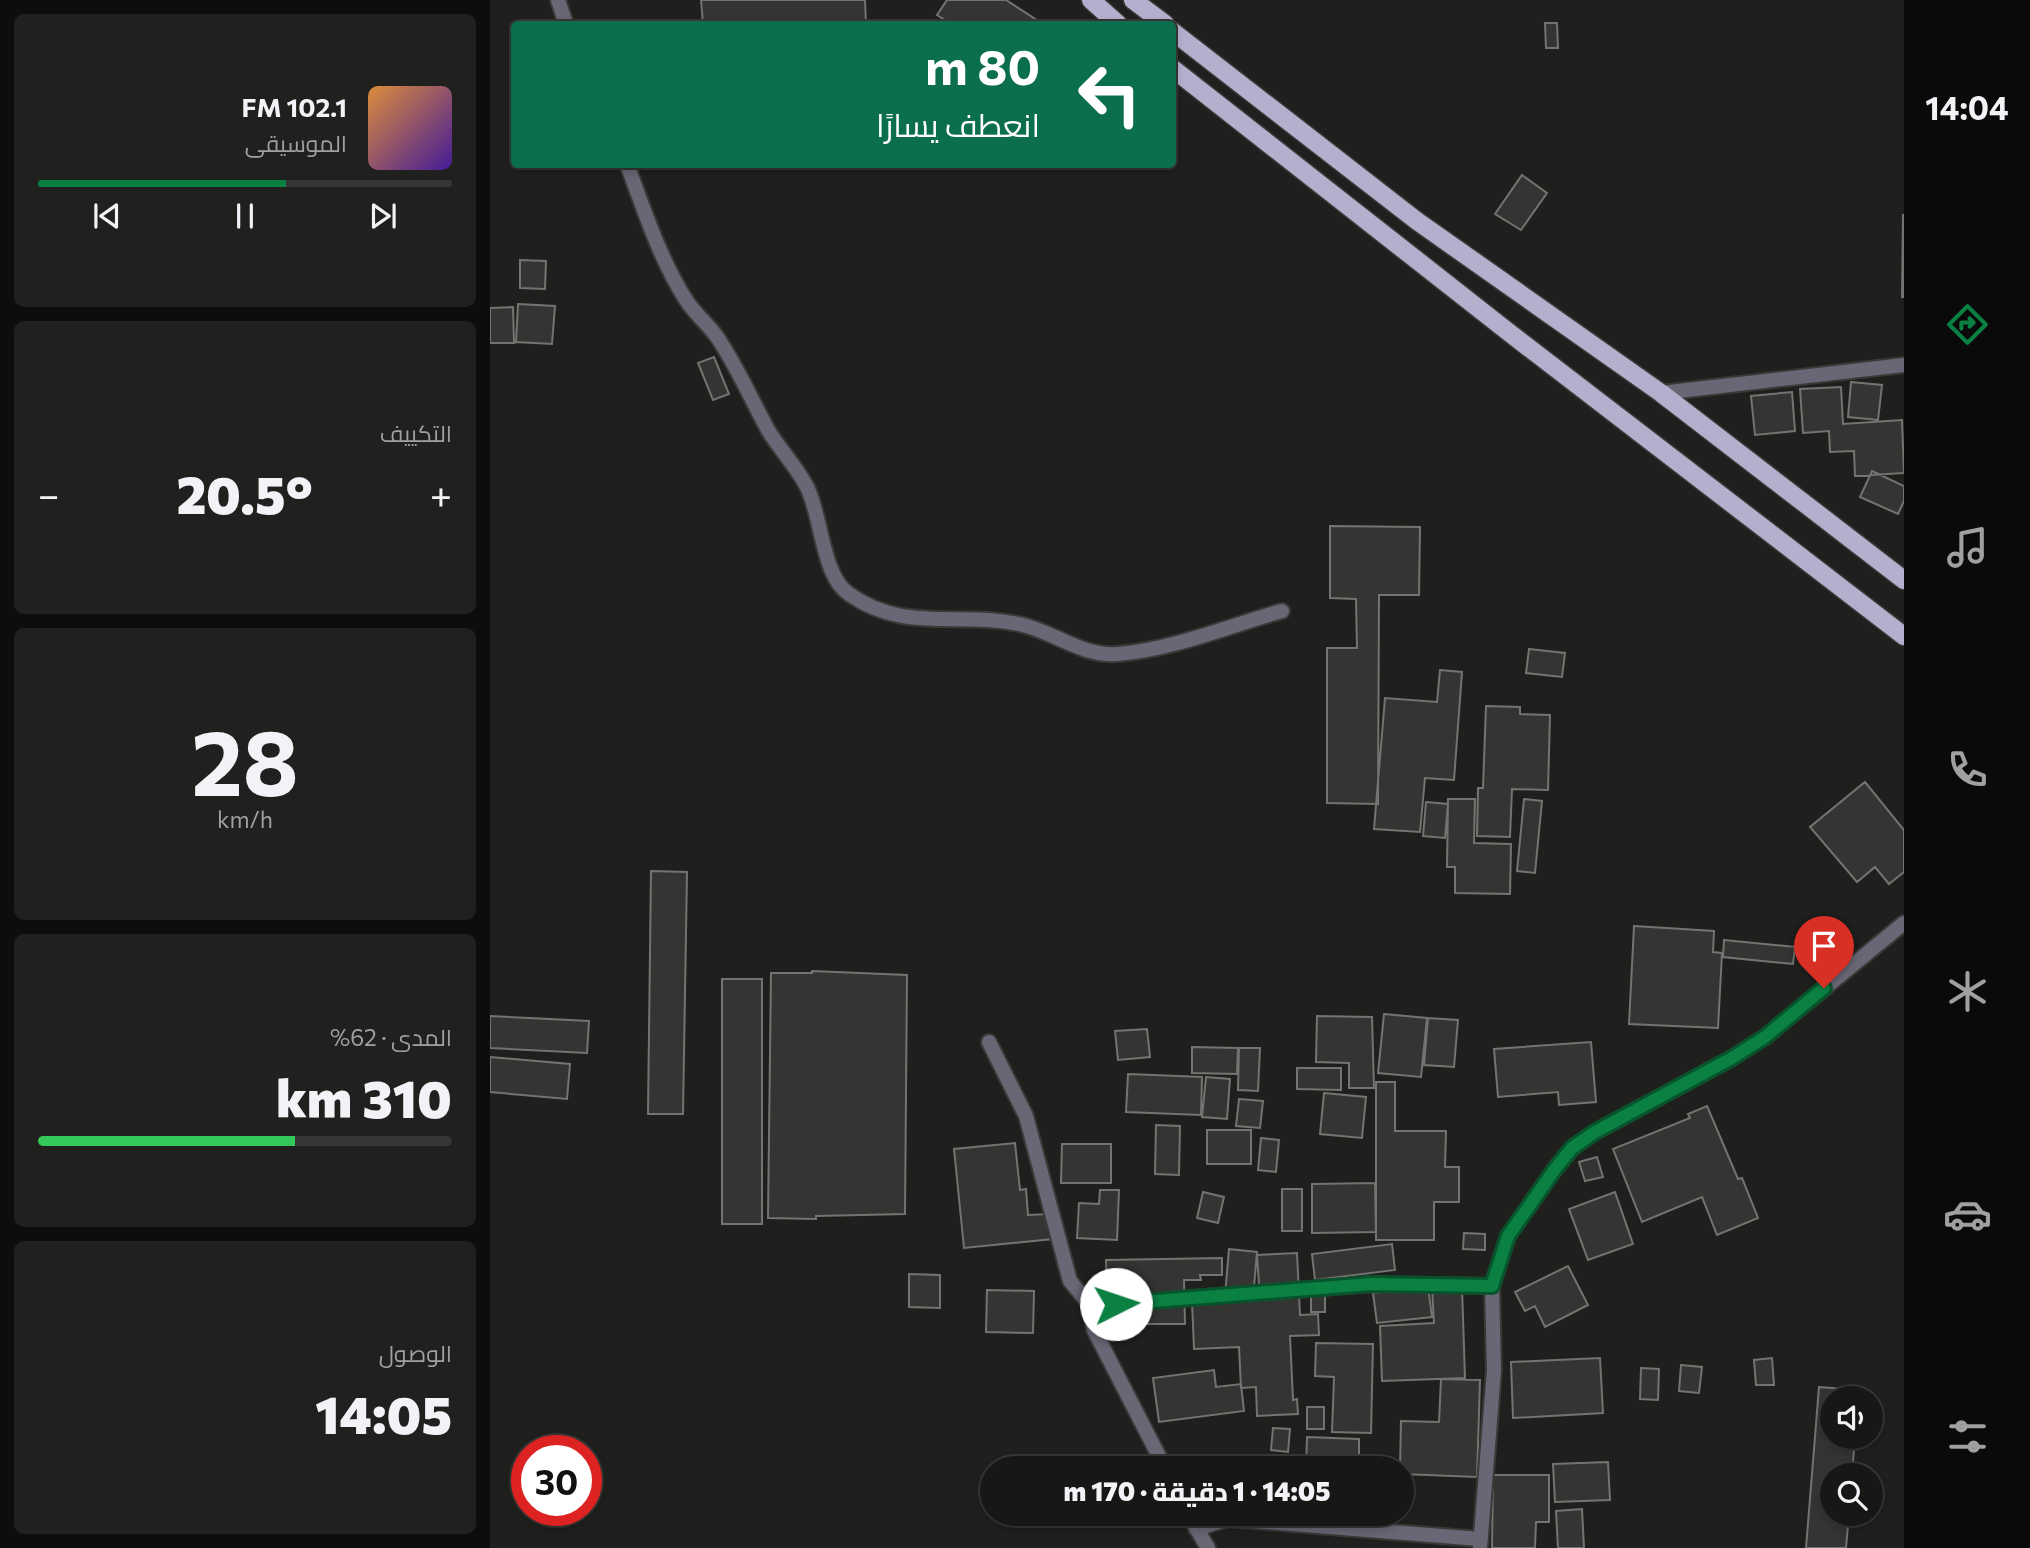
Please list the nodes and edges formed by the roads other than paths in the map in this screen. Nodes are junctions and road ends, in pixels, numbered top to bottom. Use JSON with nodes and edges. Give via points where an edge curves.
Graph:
{"nodes":[{"id":1,"x":558,"y":0,"type":"edge"},
{"id":2,"x":1091,"y":0,"type":"edge"},
{"id":3,"x":1133,"y":0,"type":"edge"},
{"id":4,"x":565,"y":21,"type":"edge"},
{"id":5,"x":1115,"y":21,"type":"edge"},
{"id":6,"x":1161,"y":21,"type":"edge"},
{"id":7,"x":1176,"y":34,"type":"edge"},
{"id":8,"x":1176,"y":71,"type":"edge"},
{"id":9,"x":629,"y":168,"type":"edge"},
{"id":10,"x":1904,"y":365,"type":"edge"},
{"id":11,"x":1661,"y":393,"type":"junction"},
{"id":12,"x":1904,"y":580,"type":"edge"},
{"id":13,"x":1282,"y":611,"type":"dead end"},
{"id":14,"x":1904,"y":636,"type":"edge"},
{"id":15,"x":1904,"y":923,"type":"edge"},
{"id":16,"x":989,"y":1042,"type":"dead end"},
{"id":17,"x":1492,"y":1286,"type":"junction"},
{"id":18,"x":1091,"y":1306,"type":"junction"},
{"id":19,"x":1159,"y":1456,"type":"edge"},
{"id":20,"x":1194,"y":1526,"type":"edge"},
{"id":21,"x":1196,"y":1529,"type":"junction"},
{"id":22,"x":1480,"y":1544,"type":"edge"},
{"id":23,"x":1208,"y":1548,"type":"edge"}],
"edges":[{"from":1,"to":4,"type":"street"},
{"from":2,"to":5,"type":"main road"},
{"from":3,"to":6,"type":"main road"},
{"from":7,"to":11,"type":"main road","via":[[1417,221]]},
{"from":8,"to":14,"type":"main road"},
{"from":9,"to":13,"type":"street","via":[[657,243],[687,301],[716,336],[770,432],[807,486],[831,570],[846,593],[904,618],[1022,625],[1090,653],[1147,650]]},
{"from":10,"to":11,"type":"street"},
{"from":11,"to":12,"type":"main road"},
{"from":15,"to":17,"type":"street","via":[[1765,1037],[1572,1148],[1508,1236]]},
{"from":16,"to":18,"type":"street","via":[[1026,1116],[1070,1281]]},
{"from":17,"to":18,"type":"street","via":[[1371,1284]]},
{"from":17,"to":22,"type":"street","via":[[1493,1370]]},
{"from":18,"to":19,"type":"street","via":[[1094,1330]]},
{"from":20,"to":21,"type":"street"},
{"from":21,"to":22,"type":"street","via":[[1228,1519]]},
{"from":21,"to":23,"type":"street"}]}
